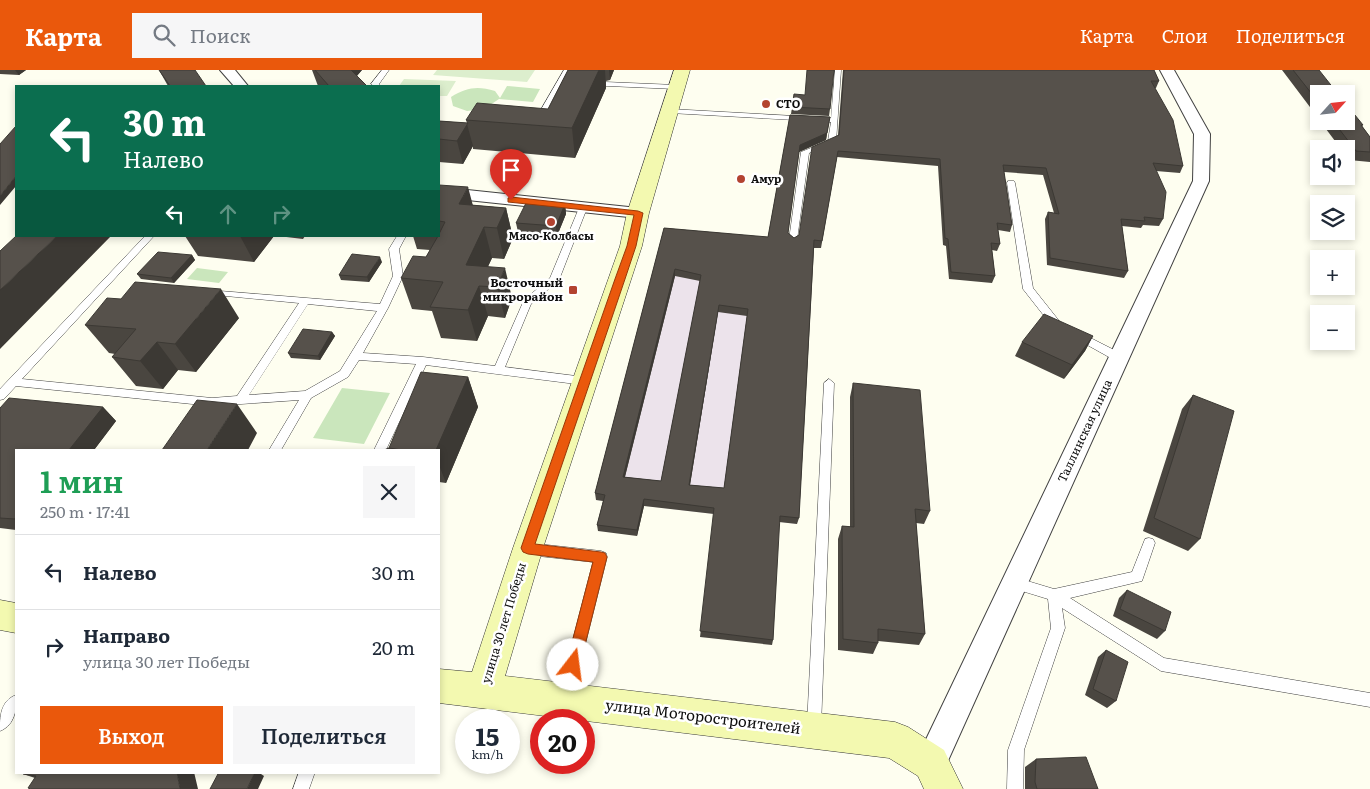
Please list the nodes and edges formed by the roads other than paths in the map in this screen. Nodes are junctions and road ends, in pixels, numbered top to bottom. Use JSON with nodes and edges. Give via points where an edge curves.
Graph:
{"nodes":[{"id":1,"x":227,"y":70,"type":"edge"},
{"id":2,"x":386,"y":70,"type":"edge"},
{"id":3,"x":567,"y":70,"type":"edge"},
{"id":4,"x":682,"y":70,"type":"edge"},
{"id":5,"x":838,"y":70,"type":"edge"},
{"id":6,"x":1167,"y":70,"type":"edge"},
{"id":7,"x":562,"y":81,"type":"junction"},
{"id":8,"x":571,"y":82,"type":"edge"},
{"id":9,"x":608,"y":84,"type":"dead end"},
{"id":10,"x":240,"y":85,"type":"edge"},
{"id":11,"x":376,"y":85,"type":"edge"},
{"id":12,"x":676,"y":87,"type":"junction"},
{"id":13,"x":670,"y":111,"type":"junction"},
{"id":14,"x":835,"y":120,"type":"junction"},
{"id":15,"x":535,"y":127,"type":"edge"},
{"id":16,"x":1011,"y":183,"type":"dead end"},
{"id":17,"x":440,"y":192,"type":"edge"},
{"id":18,"x":583,"y":208,"type":"junction"},
{"id":19,"x":638,"y":213,"type":"junction"},
{"id":20,"x":149,"y":237,"type":"edge"},
{"id":21,"x":401,"y":237,"type":"edge"},
{"id":22,"x":793,"y":240,"type":"edge"},
{"id":23,"x":305,"y":301,"type":"junction"},
{"id":24,"x":214,"y":306,"type":"edge"},
{"id":25,"x":383,"y":308,"type":"junction"},
{"id":26,"x":356,"y":356,"type":"junction"},
{"id":27,"x":1120,"y":358,"type":"junction"},
{"id":28,"x":424,"y":361,"type":"junction"},
{"id":29,"x":498,"y":371,"type":"junction"},
{"id":30,"x":584,"y":381,"type":"junction"},
{"id":31,"x":13,"y":382,"type":"junction"},
{"id":32,"x":828,"y":383,"type":"dead end"},
{"id":33,"x":1,"y":393,"type":"edge"},
{"id":34,"x":307,"y":396,"type":"junction"},
{"id":35,"x":241,"y":399,"type":"junction"},
{"id":36,"x":276,"y":449,"type":"edge"},
{"id":37,"x":380,"y":449,"type":"edge"},
{"id":38,"x":1149,"y":543,"type":"dead end"},
{"id":39,"x":528,"y":548,"type":"junction"},
{"id":40,"x":1014,"y":582,"type":"junction"},
{"id":41,"x":1054,"y":595,"type":"junction"},
{"id":42,"x":0,"y":615,"type":"edge"},
{"id":43,"x":15,"y":618,"type":"edge"},
{"id":44,"x":440,"y":686,"type":"edge"},
{"id":45,"x":483,"y":691,"type":"junction"},
{"id":46,"x":1370,"y":700,"type":"edge"},
{"id":47,"x":564,"y":701,"type":"junction"},
{"id":48,"x":15,"y":703,"type":"edge"},
{"id":49,"x":0,"y":724,"type":"edge"},
{"id":50,"x":814,"y":730,"type":"junction"},
{"id":51,"x":306,"y":774,"type":"edge"},
{"id":52,"x":938,"y":776,"type":"edge"},
{"id":53,"x":301,"y":789,"type":"edge"},
{"id":54,"x":1015,"y":789,"type":"edge"}],
"edges":[{"from":1,"to":10,"type":"street"},
{"from":2,"to":11,"type":"lane"},
{"from":3,"to":7,"type":"lane"},
{"from":4,"to":12,"type":"street","name":"улица 30 лет Победы"},
{"from":5,"to":14,"type":"lane"},
{"from":6,"to":27,"type":"street","name":"Таллинская улица","via":[[1202,134],[1201,180]]},
{"from":7,"to":8,"type":"lane"},
{"from":7,"to":15,"type":"lane"},
{"from":9,"to":12,"type":"lane"},
{"from":12,"to":13,"type":"street","name":"улица 30 лет Победы"},
{"from":13,"to":14,"type":"lane"},
{"from":13,"to":19,"type":"street","name":"улица 30 лет Победы"},
{"from":14,"to":22,"type":"lane","via":[[832,142],[805,152]]},
{"from":16,"to":27,"type":"lane","via":[[1028,289],[1056,324]]},
{"from":17,"to":18,"type":"street"},
{"from":18,"to":19,"type":"street"},
{"from":18,"to":29,"type":"lane","via":[[554,280],[527,302]]},
{"from":19,"to":30,"type":"street","name":"улица 30 лет Победы","via":[[631,246]]},
{"from":20,"to":31,"type":"lane"},
{"from":21,"to":25,"type":"lane","via":[[394,250],[398,276]]},
{"from":23,"to":24,"type":"lane","via":[[223,293]]},
{"from":23,"to":25,"type":"lane"},
{"from":23,"to":35,"type":"lane"},
{"from":25,"to":26,"type":"lane"},
{"from":26,"to":28,"type":"lane"},
{"from":26,"to":34,"type":"lane","via":[[344,374]]},
{"from":27,"to":40,"type":"street","name":"Таллинская улица"},
{"from":28,"to":29,"type":"lane"},
{"from":28,"to":37,"type":"lane"},
{"from":29,"to":30,"type":"lane"},
{"from":30,"to":39,"type":"street","name":"улица 30 лет Победы"},
{"from":31,"to":33,"type":"lane"},
{"from":31,"to":35,"type":"lane","via":[[212,402]]},
{"from":32,"to":50,"type":"lane"},
{"from":34,"to":35,"type":"lane"},
{"from":34,"to":36,"type":"lane"},
{"from":38,"to":41,"type":"lane","via":[[1137,577]]},
{"from":39,"to":45,"type":"street","name":"улица 30 лет Победы"},
{"from":39,"to":47,"type":"lane","via":[[601,557]]},
{"from":40,"to":41,"type":"lane"},
{"from":40,"to":52,"type":"street","name":"Таллинская улица"},
{"from":41,"to":46,"type":"lane","via":[[1161,664]]},
{"from":41,"to":54,"type":"lane","via":[[1058,628],[1016,750]]},
{"from":42,"to":43,"type":"street"},
{"from":44,"to":45,"type":"street","name":"улица Моторостроителей"},
{"from":45,"to":47,"type":"street","name":"улица Моторостроителей"},
{"from":47,"to":50,"type":"street","name":"улица Моторостроителей"},
{"from":48,"to":49,"type":"lane"},
{"from":50,"to":52,"type":"street","name":"улица Моторостроителей","via":[[895,740]]},
{"from":51,"to":53,"type":"lane"}]}
